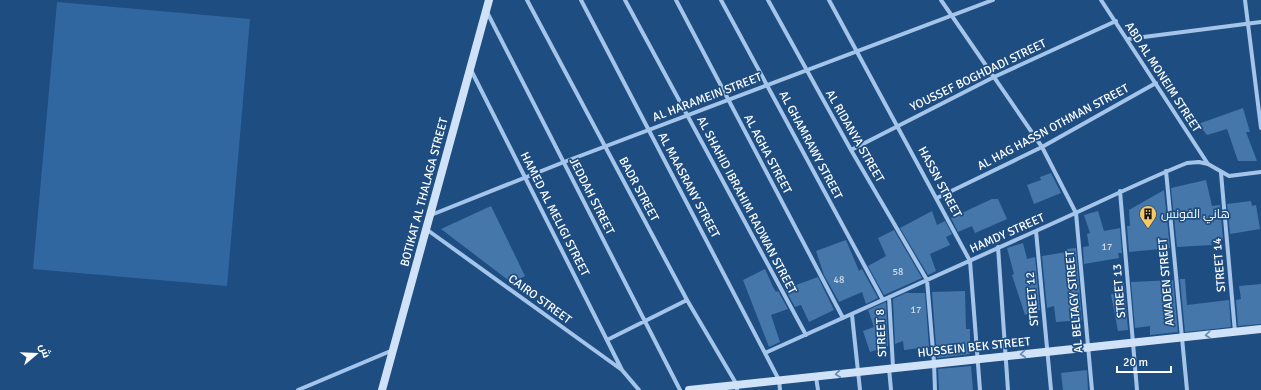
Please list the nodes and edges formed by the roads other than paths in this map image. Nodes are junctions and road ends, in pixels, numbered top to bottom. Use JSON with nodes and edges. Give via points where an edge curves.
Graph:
{"nodes":[{"id":1,"x":489,"y":0,"type":"edge"},
{"id":2,"x":527,"y":0,"type":"edge"},
{"id":3,"x":581,"y":0,"type":"edge"},
{"id":4,"x":624,"y":0,"type":"edge"},
{"id":5,"x":676,"y":0,"type":"edge"},
{"id":6,"x":721,"y":0,"type":"edge"},
{"id":7,"x":768,"y":0,"type":"edge"},
{"id":8,"x":829,"y":0,"type":"edge"},
{"id":9,"x":941,"y":0,"type":"edge"},
{"id":10,"x":993,"y":0,"type":"edge"},
{"id":11,"x":1102,"y":0,"type":"edge"},
{"id":12,"x":1245,"y":0,"type":"edge"},
{"id":13,"x":487,"y":12,"type":"junction"},
{"id":14,"x":951,"y":15,"type":"junction"},
{"id":15,"x":1116,"y":21,"type":"junction"},
{"id":16,"x":1261,"y":22,"type":"edge"},
{"id":17,"x":1248,"y":24,"type":"junction"},
{"id":18,"x":1128,"y":39,"type":"junction"},
{"id":19,"x":856,"y":52,"type":"junction"},
{"id":20,"x":470,"y":67,"type":"junction"},
{"id":21,"x":806,"y":71,"type":"junction"},
{"id":22,"x":994,"y":77,"type":"junction"},
{"id":23,"x":1156,"y":83,"type":"junction"},
{"id":24,"x":768,"y":85,"type":"junction"},
{"id":25,"x":728,"y":100,"type":"junction"},
{"id":26,"x":687,"y":116,"type":"junction"},
{"id":27,"x":898,"y":126,"type":"junction"},
{"id":28,"x":1261,"y":128,"type":"edge"},
{"id":29,"x":649,"y":130,"type":"junction"},
{"id":30,"x":606,"y":146,"type":"junction"},
{"id":31,"x":1042,"y":147,"type":"junction"},
{"id":32,"x":851,"y":150,"type":"junction"},
{"id":33,"x":564,"y":162,"type":"junction"},
{"id":34,"x":1208,"y":164,"type":"junction"},
{"id":35,"x":1166,"y":172,"type":"junction"},
{"id":36,"x":1261,"y":172,"type":"edge"},
{"id":37,"x":1221,"y":173,"type":"junction"},
{"id":38,"x":525,"y":177,"type":"junction"},
{"id":39,"x":1120,"y":191,"type":"junction"},
{"id":40,"x":937,"y":198,"type":"junction"},
{"id":41,"x":1076,"y":213,"type":"junction"},
{"id":42,"x":430,"y":216,"type":"junction"},
{"id":43,"x":426,"y":229,"type":"junction"},
{"id":44,"x":1036,"y":231,"type":"junction"},
{"id":45,"x":998,"y":247,"type":"junction"},
{"id":46,"x":970,"y":260,"type":"junction"},
{"id":47,"x":927,"y":280,"type":"junction"},
{"id":48,"x":889,"y":297,"type":"junction"},
{"id":49,"x":687,"y":300,"type":"junction"},
{"id":50,"x":883,"y":300,"type":"junction"},
{"id":51,"x":852,"y":315,"type":"junction"},
{"id":52,"x":843,"y":318,"type":"junction"},
{"id":53,"x":645,"y":321,"type":"junction"},
{"id":54,"x":1261,"y":329,"type":"edge"},
{"id":55,"x":1235,"y":332,"type":"junction"},
{"id":56,"x":806,"y":335,"type":"junction"},
{"id":57,"x":1182,"y":338,"type":"junction"},
{"id":58,"x":607,"y":340,"type":"junction"},
{"id":59,"x":1133,"y":342,"type":"junction"},
{"id":60,"x":1088,"y":347,"type":"junction"},
{"id":61,"x":394,"y":350,"type":"junction"},
{"id":62,"x":1047,"y":351,"type":"junction"},
{"id":63,"x":765,"y":353,"type":"junction"},
{"id":64,"x":1006,"y":356,"type":"junction"},
{"id":65,"x":977,"y":358,"type":"junction"},
{"id":66,"x":934,"y":363,"type":"junction"},
{"id":67,"x":891,"y":368,"type":"junction"},
{"id":68,"x":622,"y":370,"type":"junction"},
{"id":69,"x":858,"y":371,"type":"junction"},
{"id":70,"x":816,"y":376,"type":"junction"},
{"id":71,"x":779,"y":380,"type":"junction"},
{"id":72,"x":737,"y":387,"type":"edge"},
{"id":73,"x":298,"y":390,"type":"edge"},
{"id":74,"x":382,"y":390,"type":"edge"},
{"id":75,"x":639,"y":390,"type":"edge"},
{"id":76,"x":680,"y":390,"type":"edge"},
{"id":77,"x":689,"y":390,"type":"edge"},
{"id":78,"x":780,"y":390,"type":"edge"},
{"id":79,"x":818,"y":390,"type":"edge"},
{"id":80,"x":860,"y":390,"type":"edge"},
{"id":81,"x":891,"y":390,"type":"edge"},
{"id":82,"x":935,"y":390,"type":"edge"},
{"id":83,"x":980,"y":390,"type":"edge"},
{"id":84,"x":1008,"y":390,"type":"edge"},
{"id":85,"x":1051,"y":390,"type":"edge"},
{"id":86,"x":1092,"y":390,"type":"edge"},
{"id":87,"x":1137,"y":390,"type":"edge"},
{"id":88,"x":1187,"y":390,"type":"edge"}],
"edges":[{"from":1,"to":13,"type":"main road","name":"BOTIKAT AL THALAGA STREET"},
{"from":2,"to":30,"type":"street","name":"BADR STREET"},
{"from":3,"to":29,"type":"street","name":"AL MAASRANY STREET"},
{"from":4,"to":26,"type":"street","name":"AL SHAHID IBRAHIM RADWAN STREET"},
{"from":5,"to":25,"type":"street","name":"AL AGHA STREET"},
{"from":6,"to":24,"type":"street","name":"AL GHAMRAWY STREET"},
{"from":7,"to":21,"type":"street","name":"AL RIDANYA STREET"},
{"from":8,"to":19,"type":"street","name":"HASSN STREET"},
{"from":9,"to":14,"type":"street"},
{"from":10,"to":14,"type":"street","name":"AL HARAMEIN STREET"},
{"from":11,"to":15,"type":"street","name":"ABD AL MONEIM STREET"},
{"from":12,"to":17,"type":"street"},
{"from":13,"to":20,"type":"main road","name":"BOTIKAT AL THALAGA STREET"},
{"from":13,"to":33,"type":"street","name":"JEDDAH STREET"},
{"from":14,"to":19,"type":"street","name":"AL HARAMEIN STREET"},
{"from":14,"to":22,"type":"street"},
{"from":15,"to":18,"type":"street","name":"ABD AL MONEIM STREET"},
{"from":15,"to":22,"type":"street","name":"YOUSSEF BOGHDADI STREET"},
{"from":16,"to":17,"type":"street"},
{"from":17,"to":18,"type":"street"},
{"from":17,"to":28,"type":"street"},
{"from":18,"to":23,"type":"street","name":"ABD AL MONEIM STREET"},
{"from":19,"to":21,"type":"street","name":"AL HARAMEIN STREET"},
{"from":19,"to":27,"type":"street","name":"HASSN STREET"},
{"from":20,"to":38,"type":"street","name":"HAMED AL MELIGI STREET"},
{"from":20,"to":42,"type":"main road","name":"BOTIKAT AL THALAGA STREET"},
{"from":21,"to":24,"type":"street","name":"AL HARAMEIN STREET"},
{"from":21,"to":32,"type":"street","name":"AL RIDANYA STREET"},
{"from":22,"to":27,"type":"street","name":"YOUSSEF BOGHDADI STREET"},
{"from":22,"to":31,"type":"street"},
{"from":23,"to":31,"type":"street","name":"AL HAG HASSN OTHMAN STREET"},
{"from":23,"to":34,"type":"street","name":"ABD AL MONEIM STREET"},
{"from":24,"to":25,"type":"street","name":"AL HARAMEIN STREET"},
{"from":24,"to":50,"type":"street","name":"AL GHAMRAWY STREET"},
{"from":25,"to":26,"type":"street","name":"AL HARAMEIN STREET"},
{"from":25,"to":52,"type":"street","name":"AL AGHA STREET"},
{"from":26,"to":29,"type":"street","name":"AL HARAMEIN STREET"},
{"from":26,"to":56,"type":"street","name":"AL SHAHID IBRAHIM RADWAN STREET"},
{"from":27,"to":32,"type":"street","name":"YOUSSEF BOGHDADI STREET"},
{"from":27,"to":40,"type":"street","name":"HASSN STREET"},
{"from":29,"to":30,"type":"street","name":"AL HARAMEIN STREET"},
{"from":29,"to":63,"type":"street","name":"AL MAASRANY STREET"},
{"from":30,"to":33,"type":"street","name":"AL HARAMEIN STREET"},
{"from":30,"to":49,"type":"street","name":"BADR STREET"},
{"from":31,"to":40,"type":"street","name":"AL HAG HASSN OTHMAN STREET"},
{"from":31,"to":41,"type":"street"},
{"from":32,"to":47,"type":"street","name":"AL RIDANYA STREET"},
{"from":33,"to":38,"type":"street","name":"AL HARAMEIN STREET"},
{"from":33,"to":53,"type":"street","name":"JEDDAH STREET"},
{"from":34,"to":35,"type":"street","name":"HAMDY STREET","via":[[1187,163]]},
{"from":34,"to":37,"type":"street"},
{"from":35,"to":39,"type":"street","name":"HAMDY STREET"},
{"from":35,"to":57,"type":"street","name":"AWADEN STREET"},
{"from":36,"to":37,"type":"street","via":[[1229,176]]},
{"from":37,"to":55,"type":"street","name":"STREET 14"},
{"from":38,"to":42,"type":"street","name":"AL HARAMEIN STREET"},
{"from":38,"to":58,"type":"street","name":"HAMED AL MELIGI STREET"},
{"from":39,"to":41,"type":"street","name":"HAMDY STREET"},
{"from":39,"to":59,"type":"street","name":"STREET 13"},
{"from":40,"to":46,"type":"street","name":"HASSN STREET"},
{"from":41,"to":44,"type":"street","name":"HAMDY STREET"},
{"from":41,"to":60,"type":"street","name":"AL BELTAGY STREET"},
{"from":42,"to":43,"type":"main road","name":"BOTIKAT AL THALAGA STREET"},
{"from":43,"to":61,"type":"main road","name":"BOTIKAT AL THALAGA STREET"},
{"from":43,"to":68,"type":"street","name":"CAIRO STREET"},
{"from":44,"to":45,"type":"street","name":"HAMDY STREET"},
{"from":44,"to":62,"type":"street","name":"STREET 12"},
{"from":45,"to":46,"type":"street","name":"HAMDY STREET"},
{"from":45,"to":64,"type":"street"},
{"from":46,"to":47,"type":"street","name":"HAMDY STREET"},
{"from":46,"to":65,"type":"street","name":"HASSN STREET"},
{"from":47,"to":48,"type":"street","name":"HAMDY STREET"},
{"from":47,"to":66,"type":"street"},
{"from":48,"to":50,"type":"street","name":"HAMDY STREET"},
{"from":48,"to":67,"type":"street","name":"STREET 8"},
{"from":49,"to":53,"type":"street"},
{"from":49,"to":72,"type":"street","name":"BADR STREET"},
{"from":50,"to":51,"type":"street","name":"HAMDY STREET"},
{"from":51,"to":52,"type":"street","name":"HAMDY STREET"},
{"from":51,"to":69,"type":"street"},
{"from":52,"to":56,"type":"street","name":"HAMDY STREET"},
{"from":53,"to":58,"type":"street"},
{"from":53,"to":76,"type":"street","name":"JEDDAH STREET"},
{"from":54,"to":55,"type":"main road","name":"HUSSEIN BEK STREET"},
{"from":55,"to":57,"type":"main road","name":"HUSSEIN BEK STREET","one_way":true},
{"from":56,"to":63,"type":"street","name":"HAMDY STREET"},
{"from":57,"to":59,"type":"main road","name":"HUSSEIN BEK STREET"},
{"from":57,"to":88,"type":"street","name":"AWADEN STREET"},
{"from":58,"to":68,"type":"street","name":"HAMED AL MELIGI STREET"},
{"from":59,"to":60,"type":"main road","name":"HUSSEIN BEK STREET"},
{"from":59,"to":87,"type":"street","name":"STREET 13"},
{"from":60,"to":62,"type":"main road","name":"HUSSEIN BEK STREET"},
{"from":60,"to":86,"type":"street","name":"AL BELTAGY STREET"},
{"from":61,"to":73,"type":"street"},
{"from":61,"to":74,"type":"main road","name":"BOTIKAT AL THALAGA STREET"},
{"from":62,"to":64,"type":"main road","name":"HUSSEIN BEK STREET","one_way":true},
{"from":62,"to":85,"type":"street","name":"STREET 12"},
{"from":63,"to":71,"type":"street","name":"AL MAASRANY STREET"},
{"from":64,"to":65,"type":"main road","name":"HUSSEIN BEK STREET"},
{"from":64,"to":84,"type":"street"},
{"from":65,"to":66,"type":"main road","name":"HUSSEIN BEK STREET"},
{"from":65,"to":83,"type":"street","name":"HASSN STREET"},
{"from":66,"to":67,"type":"main road","name":"HUSSEIN BEK STREET"},
{"from":66,"to":82,"type":"street"},
{"from":67,"to":69,"type":"main road","name":"HUSSEIN BEK STREET"},
{"from":67,"to":81,"type":"street","name":"STREET 8"},
{"from":68,"to":75,"type":"street","name":"CAIRO STREET"},
{"from":69,"to":70,"type":"main road","name":"HUSSEIN BEK STREET","one_way":true},
{"from":69,"to":80,"type":"street"},
{"from":70,"to":71,"type":"main road","name":"HUSSEIN BEK STREET"},
{"from":70,"to":79,"type":"street"},
{"from":71,"to":72,"type":"main road","name":"HUSSEIN BEK STREET"},
{"from":71,"to":78,"type":"street"},
{"from":72,"to":77,"type":"main road","name":"HUSSEIN BEK STREET"}]}
